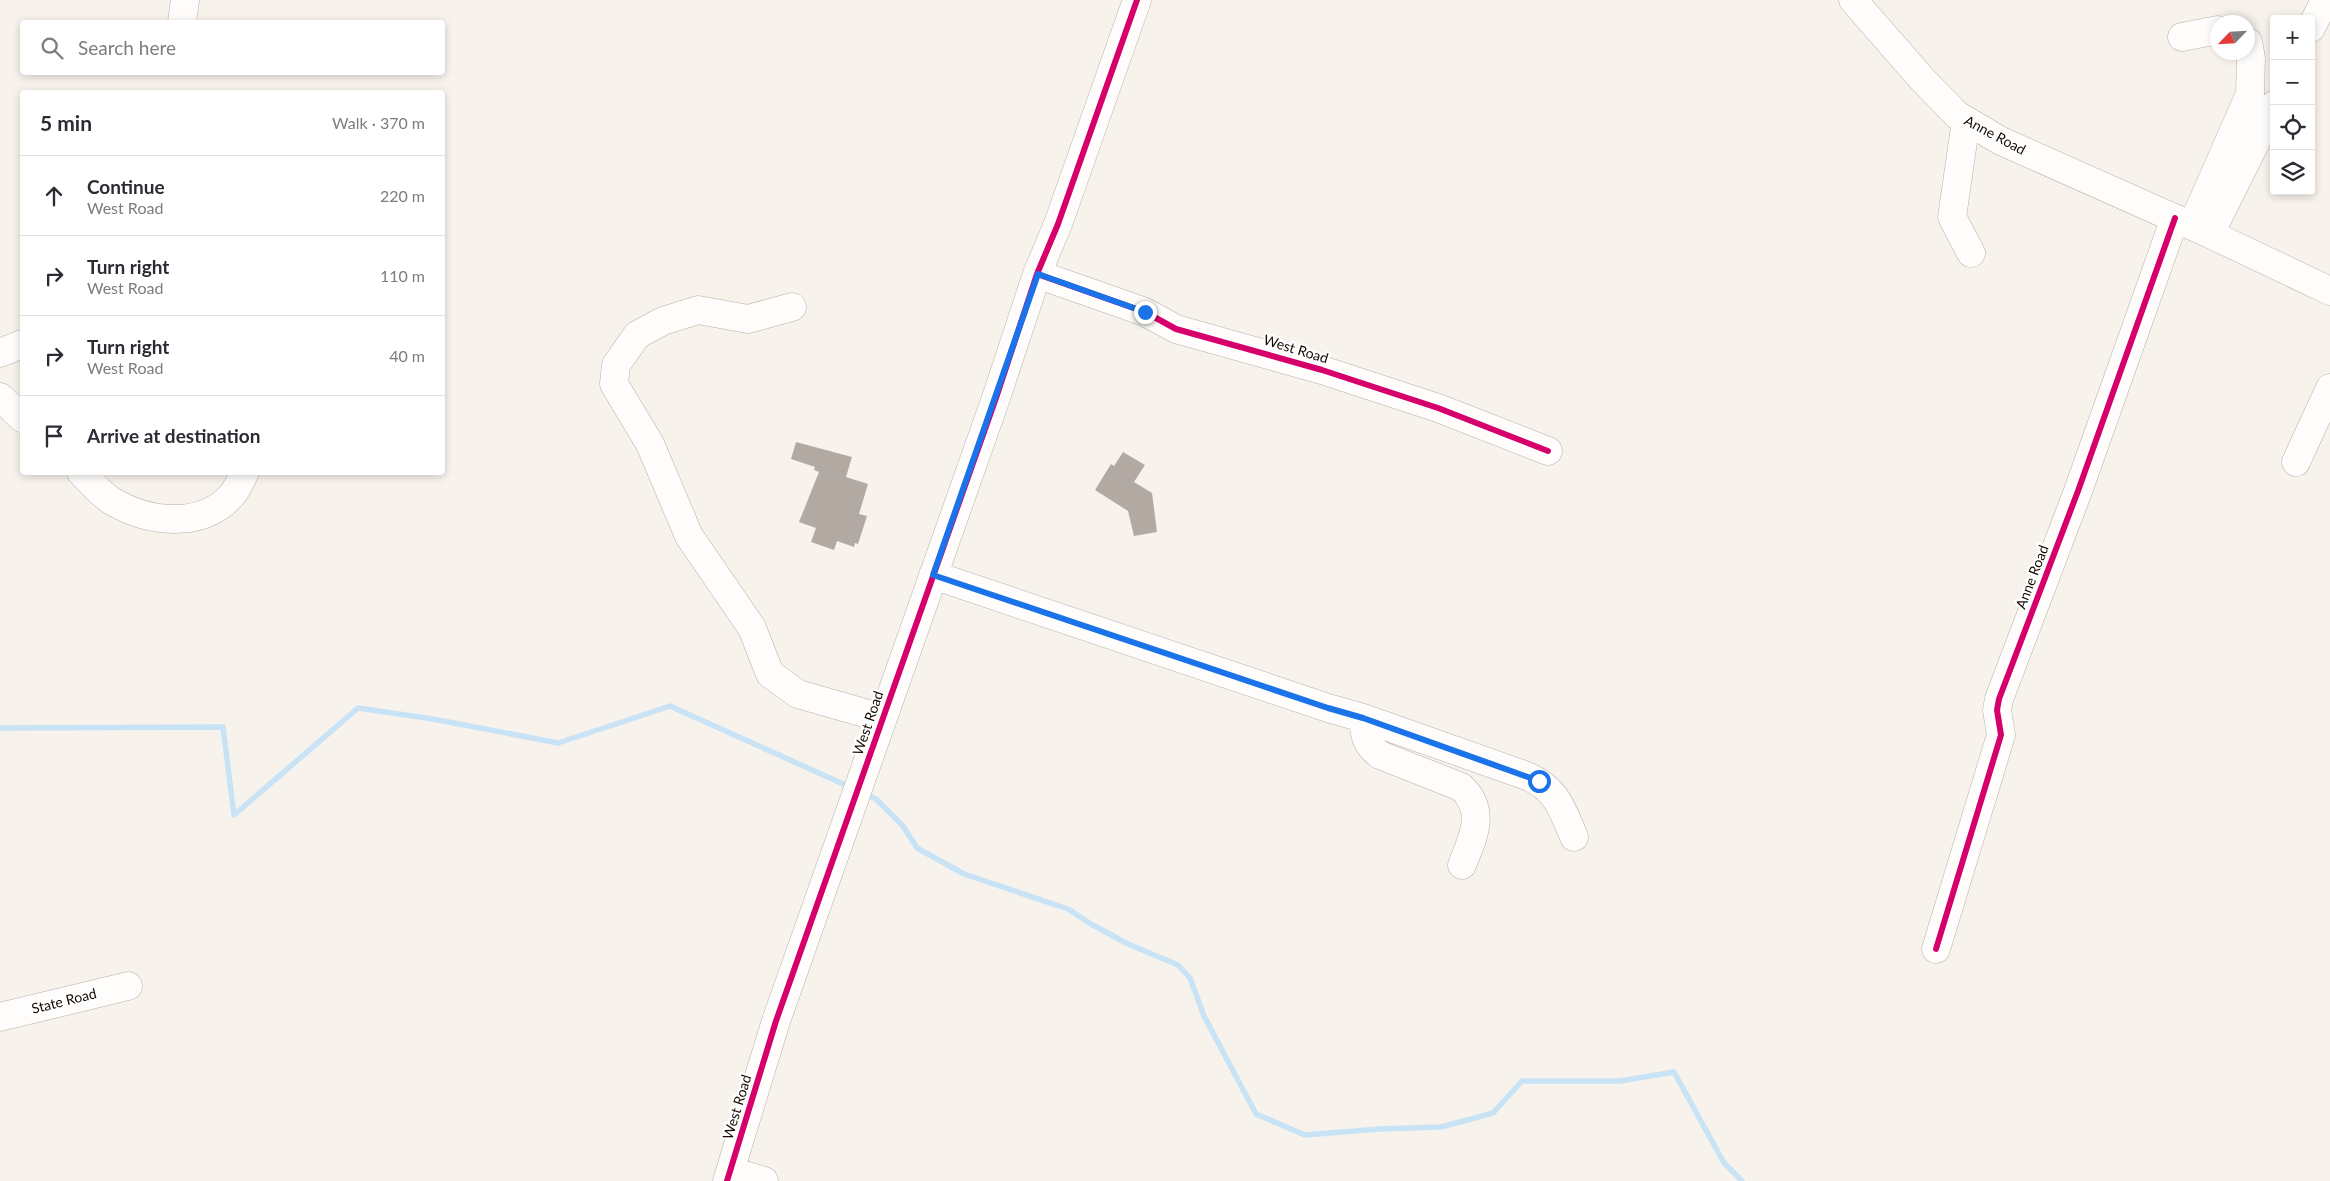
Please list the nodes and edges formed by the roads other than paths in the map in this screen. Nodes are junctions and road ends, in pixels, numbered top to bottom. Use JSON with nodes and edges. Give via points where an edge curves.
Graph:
{"nodes":[{"id":1,"x":185,"y":0,"type":"edge"},
{"id":2,"x":1137,"y":0,"type":"edge"},
{"id":3,"x":1853,"y":0,"type":"edge"},
{"id":4,"x":2325,"y":0,"type":"edge"},
{"id":5,"x":182,"y":20,"type":"edge"},
{"id":6,"x":2315,"y":20,"type":"edge"},
{"id":7,"x":2210,"y":32,"type":"edge"},
{"id":8,"x":2182,"y":37,"type":"dead end"},
{"id":9,"x":2251,"y":60,"type":"edge"},
{"id":10,"x":2270,"y":111,"type":"edge"},
{"id":11,"x":1966,"y":121,"type":"junction"},
{"id":12,"x":2193,"y":226,"type":"junction"},
{"id":13,"x":1971,"y":253,"type":"dead end"},
{"id":14,"x":1038,"y":274,"type":"junction"},
{"id":15,"x":2330,"y":290,"type":"edge"},
{"id":16,"x":792,"y":307,"type":"dead end"},
{"id":17,"x":2330,"y":388,"type":"edge"},
{"id":18,"x":0,"y":398,"type":"edge"},
{"id":19,"x":20,"y":416,"type":"edge"},
{"id":20,"x":1548,"y":451,"type":"dead end"},
{"id":21,"x":2296,"y":462,"type":"dead end"},
{"id":22,"x":84,"y":475,"type":"edge"},
{"id":23,"x":243,"y":475,"type":"edge"},
{"id":24,"x":933,"y":575,"type":"junction"},
{"id":25,"x":882,"y":718,"type":"junction"},
{"id":26,"x":1363,"y":718,"type":"junction"},
{"id":27,"x":1574,"y":837,"type":"dead end"},
{"id":28,"x":1462,"y":865,"type":"dead end"},
{"id":29,"x":1936,"y":949,"type":"dead end"},
{"id":30,"x":128,"y":986,"type":"dead end"},
{"id":31,"x":0,"y":1017,"type":"edge"},
{"id":32,"x":729,"y":1176,"type":"edge"},
{"id":33,"x":764,"y":1181,"type":"edge"}],
"edges":[{"from":1,"to":5,"type":"street"},
{"from":2,"to":14,"type":"street","name":"West Road"},
{"from":3,"to":11,"type":"street","name":"Anne Road","via":[[1922,79]]},
{"from":4,"to":6,"type":"street"},
{"from":7,"to":8,"type":"street"},
{"from":9,"to":12,"type":"street","via":[[2250,94]]},
{"from":10,"to":12,"type":"street","name":"Anne Road"},
{"from":11,"to":12,"type":"street","name":"Anne Road","via":[[2001,141]]},
{"from":11,"to":13,"type":"street","via":[[1952,217]]},
{"from":12,"to":15,"type":"street","name":"Anne Road"},
{"from":12,"to":29,"type":"street","name":"Anne Road","via":[[2078,491],[1999,699],[1997,710],[2001,735]]},
{"from":14,"to":20,"type":"street","name":"West Road","via":[[1145,312],[1182,331],[1322,370],[1438,408]]},
{"from":14,"to":24,"type":"street","name":"West Road"},
{"from":16,"to":25,"type":"street","via":[[748,319],[698,310],[663,321],[637,335],[616,365],[614,384],[650,444],[689,536],[752,628],[770,674],[798,694]]},
{"from":17,"to":21,"type":"street"},
{"from":18,"to":19,"type":"street"},
{"from":22,"to":23,"type":"street","via":[[110,500],[138,513],[187,520],[214,510],[232,495]]},
{"from":24,"to":25,"type":"street","name":"West Road"},
{"from":24,"to":26,"type":"street"},
{"from":25,"to":32,"type":"street","name":"West Road","via":[[776,1021]]},
{"from":26,"to":27,"type":"street","via":[[1539,781],[1558,801]]},
{"from":26,"to":28,"type":"street","via":[[1364,734],[1370,748],[1461,787],[1469,795],[1477,817]]},
{"from":30,"to":31,"type":"street","name":"State Road"},
{"from":32,"to":33,"type":"street"}]}
